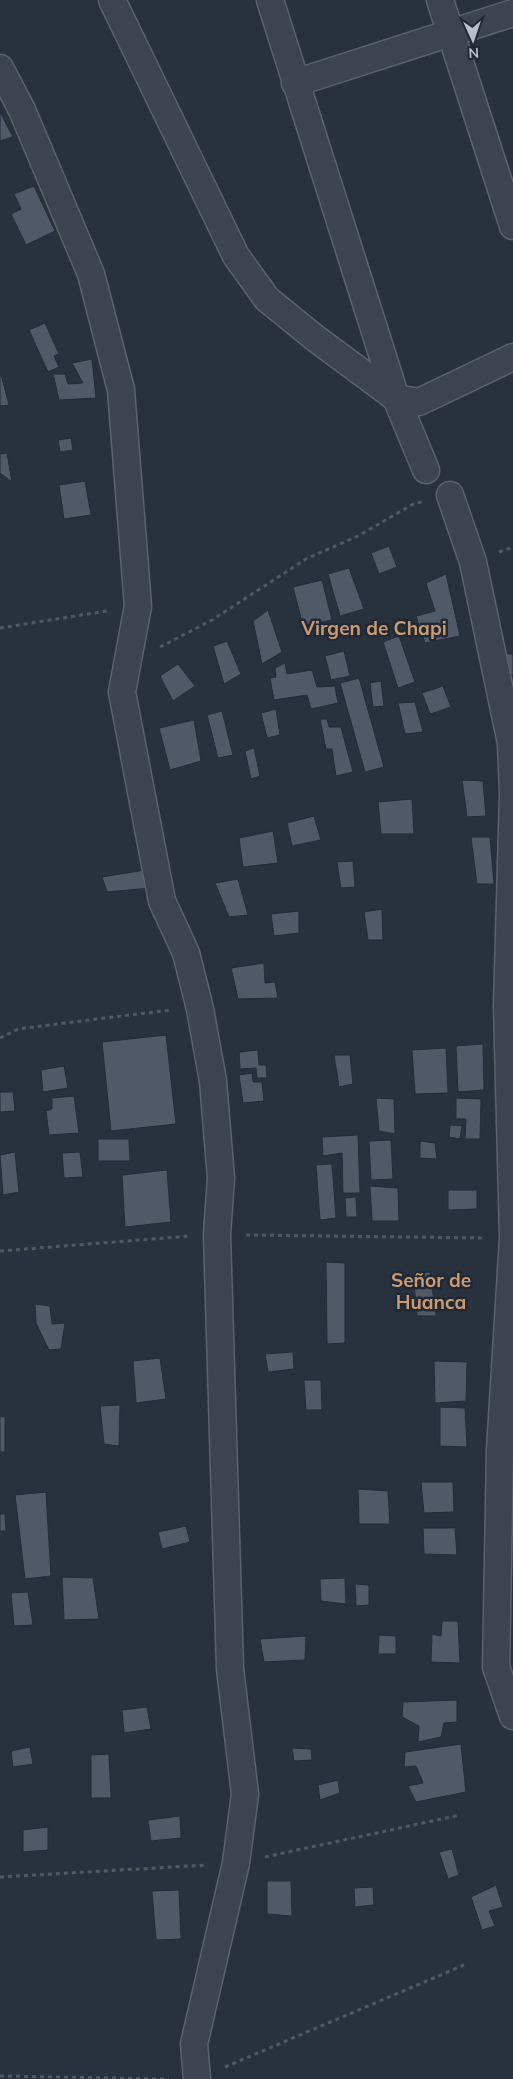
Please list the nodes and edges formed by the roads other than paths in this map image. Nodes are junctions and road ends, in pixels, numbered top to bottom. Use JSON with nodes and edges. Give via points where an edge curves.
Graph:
{"nodes":[{"id":1,"x":112,"y":0,"type":"edge"},
{"id":2,"x":270,"y":0,"type":"edge"},
{"id":3,"x":440,"y":0,"type":"edge"},
{"id":4,"x":513,"y":13,"type":"edge"},
{"id":5,"x":452,"y":32,"type":"junction"},
{"id":6,"x":0,"y":68,"type":"edge"},
{"id":7,"x":296,"y":83,"type":"junction"},
{"id":8,"x":513,"y":226,"type":"edge"},
{"id":9,"x":513,"y":357,"type":"edge"},
{"id":10,"x":396,"y":398,"type":"junction"},
{"id":11,"x":426,"y":470,"type":"dead end"},
{"id":12,"x":450,"y":495,"type":"road end"},
{"id":13,"x":513,"y":1238,"type":"edge"},
{"id":14,"x":513,"y":1716,"type":"edge"},
{"id":15,"x":197,"y":2079,"type":"edge"}],
"edges":[{"from":1,"to":10,"type":"street","via":[[236,256],[267,298]]},
{"from":2,"to":7,"type":"street"},
{"from":3,"to":5,"type":"street"},
{"from":4,"to":5,"type":"street"},
{"from":5,"to":7,"type":"street"},
{"from":5,"to":8,"type":"street"},
{"from":6,"to":15,"type":"street","via":[[22,110],[91,274],[121,390],[138,606],[122,692],[162,901],[186,953],[213,1081],[220,1178],[217,1234],[230,1669],[246,1794],[236,1863],[194,2044]]},
{"from":7,"to":10,"type":"street"},
{"from":9,"to":10,"type":"street","via":[[420,402]]},
{"from":10,"to":11,"type":"street"},
{"from":12,"to":13,"type":"street","via":[[473,562],[511,743],[508,1006]]},
{"from":13,"to":14,"type":"street","via":[[500,1450],[496,1667]]}]}
